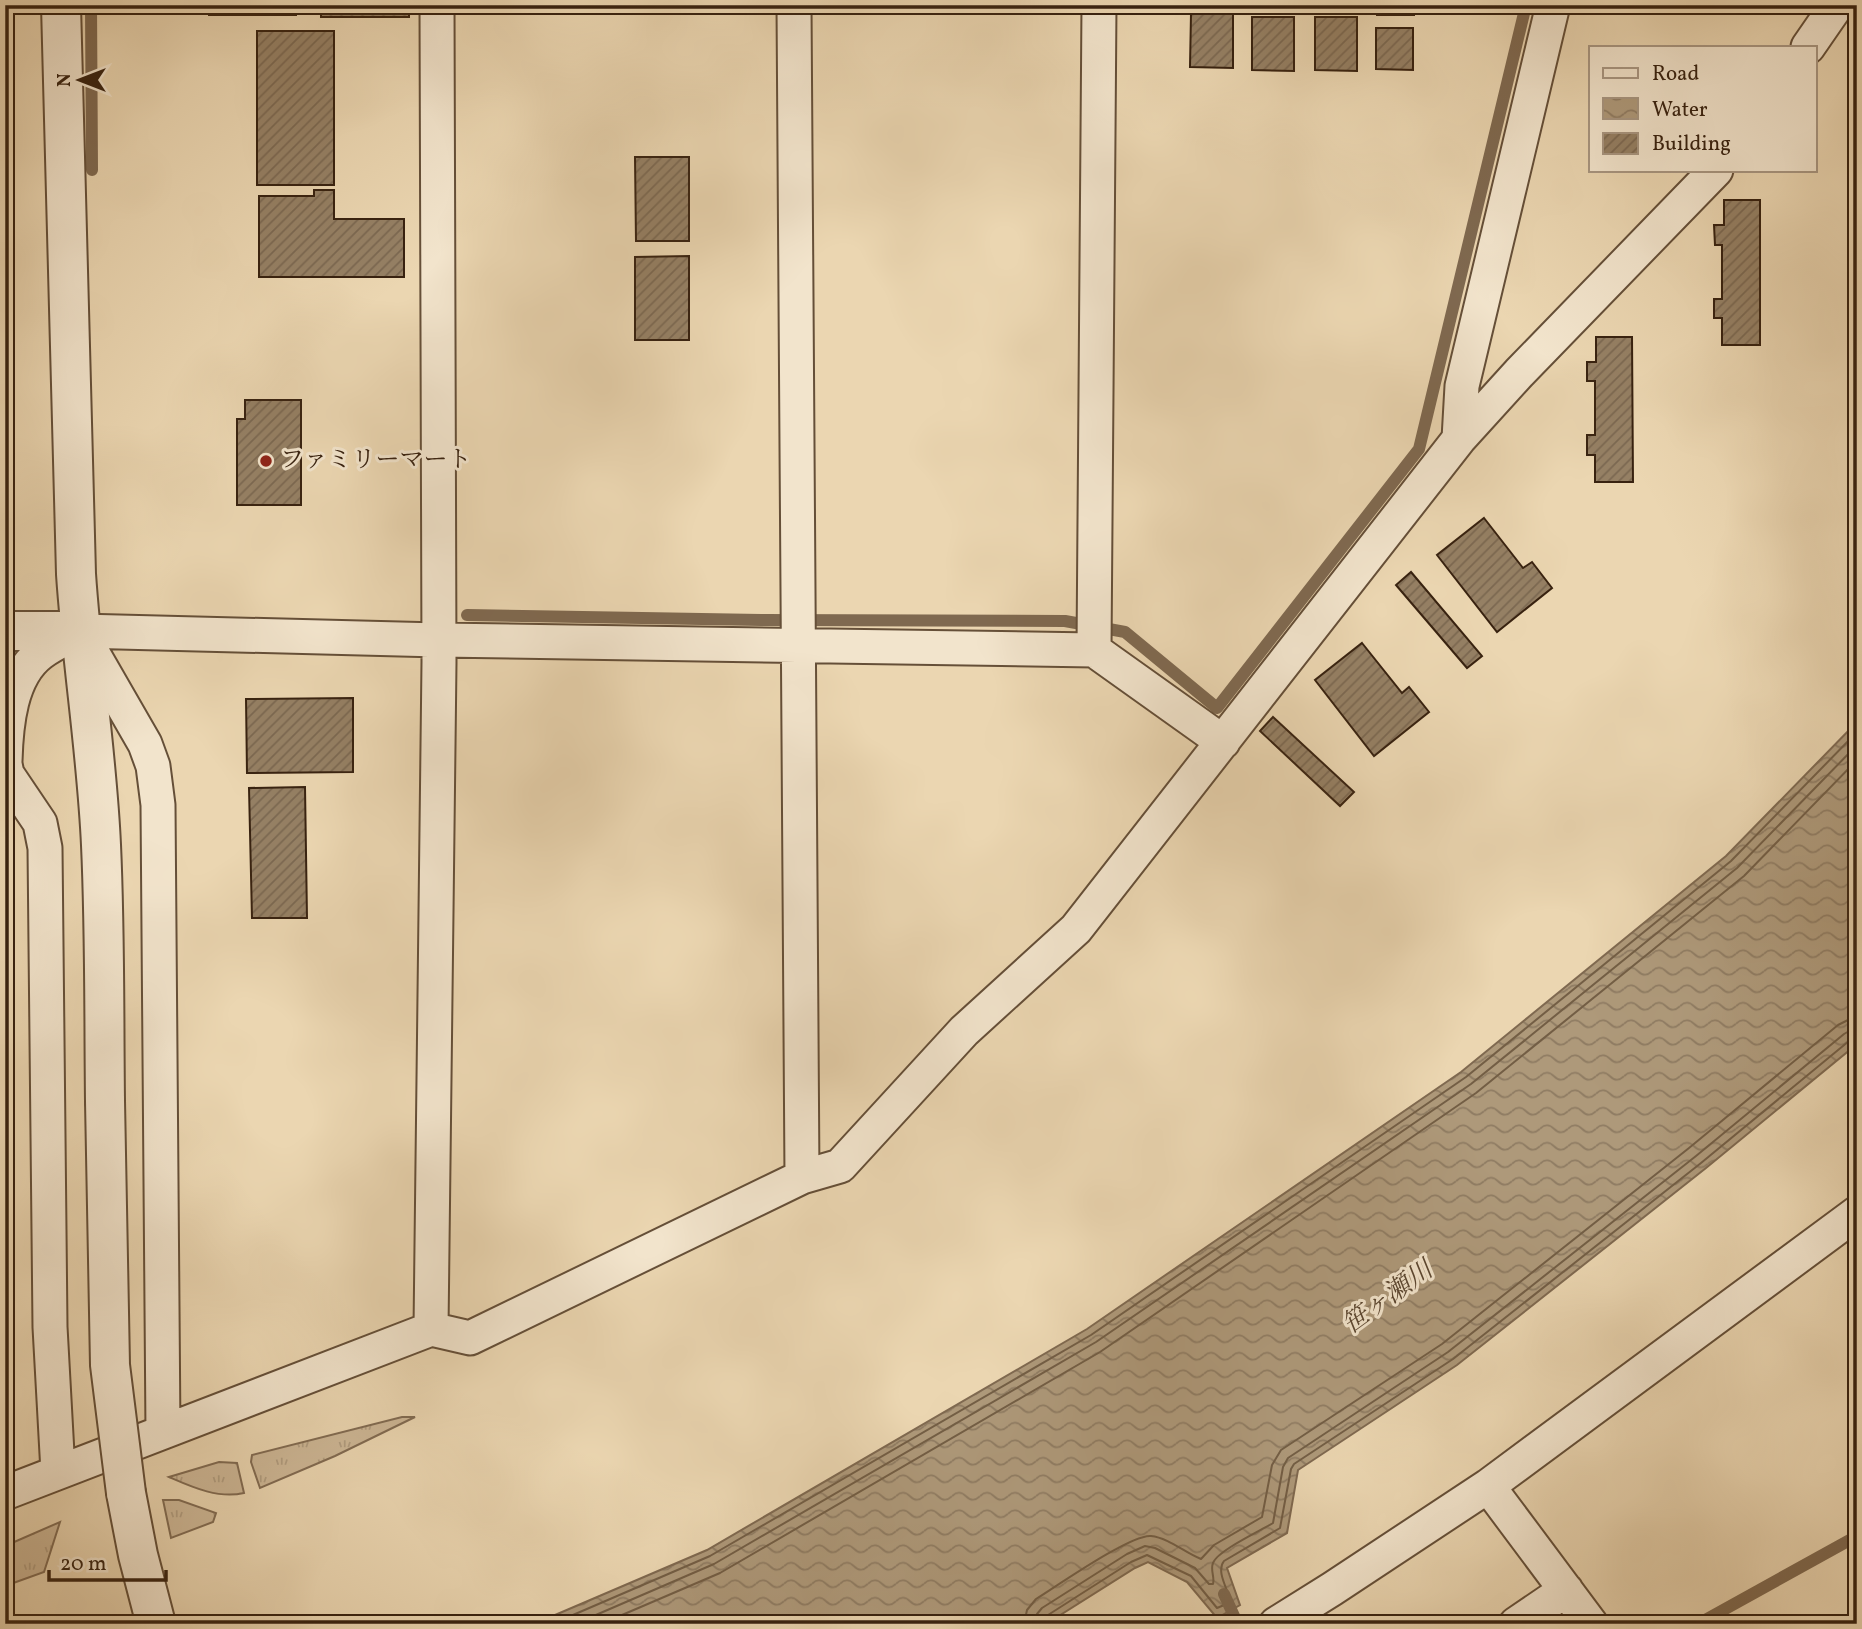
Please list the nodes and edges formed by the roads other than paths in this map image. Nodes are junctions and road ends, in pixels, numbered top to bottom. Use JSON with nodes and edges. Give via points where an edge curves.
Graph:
{"nodes":[{"id":1,"x":61,"y":5,"type":"edge"},
{"id":2,"x":437,"y":5,"type":"edge"},
{"id":3,"x":794,"y":5,"type":"edge"},
{"id":4,"x":1099,"y":5,"type":"edge"},
{"id":5,"x":1553,"y":5,"type":"edge"},
{"id":6,"x":1837,"y":5,"type":"edge"},
{"id":7,"x":1809,"y":46,"type":"edge"},
{"id":8,"x":1714,"y":172,"type":"edge"},
{"id":9,"x":1458,"y":439,"type":"junction"},
{"id":10,"x":798,"y":630,"type":"junction"},
{"id":11,"x":5,"y":631,"type":"edge"},
{"id":12,"x":80,"y":631,"type":"junction"},
{"id":13,"x":1094,"y":634,"type":"junction"},
{"id":14,"x":439,"y":640,"type":"junction"},
{"id":15,"x":1223,"y":742,"type":"junction"},
{"id":16,"x":5,"y":763,"type":"edge"},
{"id":17,"x":802,"y":1177,"type":"junction"},
{"id":18,"x":1857,"y":1213,"type":"edge"},
{"id":19,"x":431,"y":1329,"type":"junction"},
{"id":20,"x":163,"y":1432,"type":"junction"},
{"id":21,"x":58,"y":1472,"type":"junction"},
{"id":22,"x":1488,"y":1486,"type":"junction"},
{"id":23,"x":5,"y":1493,"type":"edge"},
{"id":24,"x":1566,"y":1590,"type":"junction"},
{"id":25,"x":156,"y":1624,"type":"edge"},
{"id":26,"x":1276,"y":1624,"type":"edge"},
{"id":27,"x":1516,"y":1624,"type":"edge"},
{"id":28,"x":1591,"y":1624,"type":"edge"}],
"edges":[{"from":1,"to":12,"type":"street"},
{"from":2,"to":14,"type":"street"},
{"from":3,"to":10,"type":"street"},
{"from":4,"to":13,"type":"street"},
{"from":5,"to":9,"type":"street","via":[[1462,386]]},
{"from":6,"to":7,"type":"street"},
{"from":8,"to":9,"type":"street"},
{"from":9,"to":15,"type":"street"},
{"from":10,"to":13,"type":"street"},
{"from":10,"to":14,"type":"street"},
{"from":10,"to":17,"type":"street"},
{"from":11,"to":12,"type":"street"},
{"from":12,"to":14,"type":"street"},
{"from":12,"to":16,"type":"street","via":[[40,653],[30,664],[14,695]]},
{"from":12,"to":20,"type":"street","via":[[145,744],[159,805]]},
{"from":12,"to":25,"type":"street","bridge":true,"via":[[101,844],[110,1365],[126,1493]]},
{"from":13,"to":15,"type":"street"},
{"from":14,"to":19,"type":"street"},
{"from":15,"to":17,"type":"street","via":[[1076,929],[964,1031],[840,1166]]},
{"from":16,"to":21,"type":"street","via":[[7,774],[40,823],[45,848],[50,1326]]},
{"from":17,"to":19,"type":"street","via":[[470,1338]]},
{"from":18,"to":22,"type":"street"},
{"from":19,"to":20,"type":"street"},
{"from":20,"to":21,"type":"street"},
{"from":21,"to":23,"type":"street"},
{"from":22,"to":24,"type":"street"},
{"from":22,"to":26,"type":"street"},
{"from":24,"to":27,"type":"street"},
{"from":24,"to":28,"type":"street"}]}
